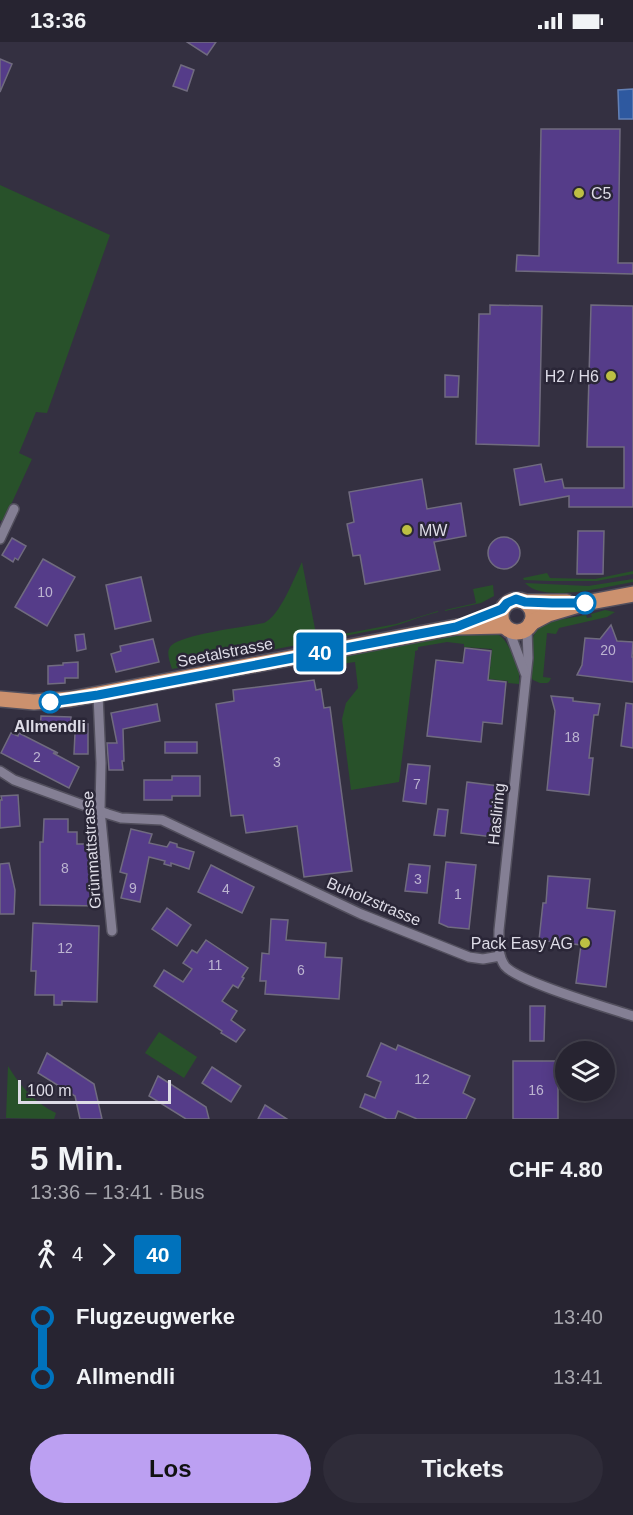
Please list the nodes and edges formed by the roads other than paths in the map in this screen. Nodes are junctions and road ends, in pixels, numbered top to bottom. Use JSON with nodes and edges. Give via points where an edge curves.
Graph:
{"nodes":[{"id":1,"x":14,"y":509,"type":"dead end"},
{"id":2,"x":0,"y":540,"type":"edge"},
{"id":3,"x":633,"y":594,"type":"edge"},
{"id":4,"x":525,"y":602,"type":"junction"},
{"id":5,"x":585,"y":603,"type":"junction"},
{"id":6,"x":502,"y":609,"type":"junction"},
{"id":7,"x":529,"y":626,"type":"junction"},
{"id":8,"x":456,"y":627,"type":"junction"},
{"id":9,"x":506,"y":628,"type":"junction"},
{"id":10,"x":525,"y":675,"type":"junction"},
{"id":11,"x":98,"y":695,"type":"junction"},
{"id":12,"x":0,"y":699,"type":"edge"},
{"id":13,"x":0,"y":771,"type":"edge"},
{"id":14,"x":100,"y":810,"type":"junction"},
{"id":15,"x":112,"y":931,"type":"dead end"},
{"id":16,"x":500,"y":956,"type":"junction"},
{"id":17,"x":633,"y":1016,"type":"edge"}],
"edges":[{"from":1,"to":2,"type":"street"},
{"from":3,"to":5,"type":"main road"},
{"from":4,"to":5,"type":"main road"},
{"from":4,"to":6,"type":"main road","via":[[513,600]]},
{"from":4,"to":7,"type":"main road","via":[[533,611]]},
{"from":5,"to":7,"type":"main road","via":[[548,614]]},
{"from":6,"to":8,"type":"main road","name":"Seetalstrasse"},
{"from":6,"to":9,"type":"main road","via":[[500,616]]},
{"from":7,"to":9,"type":"main road","via":[[518,632]]},
{"from":7,"to":10,"type":"street","name":"Hasliring"},
{"from":8,"to":9,"type":"main road","name":"Seetalstrasse"},
{"from":8,"to":11,"type":"main road","name":"Seetalstrasse"},
{"from":9,"to":10,"type":"street","name":"Hasliring"},
{"from":10,"to":16,"type":"street","name":"Hasliring","via":[[499,930]]},
{"from":11,"to":12,"type":"main road","name":"Seetalstrasse","via":[[51,702]]},
{"from":11,"to":14,"type":"street","name":"Grünmattstrasse"},
{"from":13,"to":14,"type":"street","via":[[14,780]]},
{"from":14,"to":15,"type":"street","name":"Grünmattstrasse"},
{"from":14,"to":16,"type":"street","name":"Buholzstrasse","via":[[122,818],[162,820],[361,914],[469,957]]},
{"from":16,"to":17,"type":"street","via":[[506,968],[519,976]]}]}
